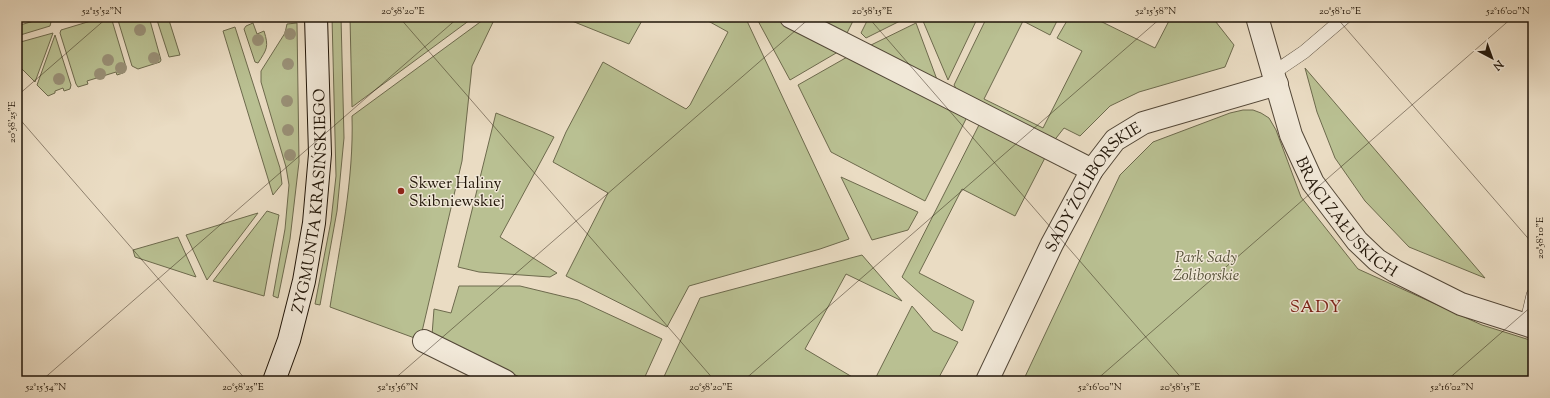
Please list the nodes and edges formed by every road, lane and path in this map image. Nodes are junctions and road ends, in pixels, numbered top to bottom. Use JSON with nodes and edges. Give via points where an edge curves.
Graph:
{"nodes":[{"id":1,"x":316,"y":17,"type":"edge"},
{"id":2,"x":791,"y":17,"type":"edge"},
{"id":3,"x":1258,"y":17,"type":"edge"},
{"id":4,"x":1345,"y":17,"type":"edge"},
{"id":5,"x":1275,"y":78,"type":"junction"},
{"id":6,"x":1092,"y":170,"type":"junction"},
{"id":7,"x":1533,"y":295,"type":"edge"},
{"id":8,"x":1529,"y":326,"type":"edge"},
{"id":9,"x":424,"y":341,"type":"dead end"},
{"id":10,"x":274,"y":381,"type":"edge"},
{"id":11,"x":505,"y":381,"type":"edge"},
{"id":12,"x":987,"y":381,"type":"edge"}],
"edges":[{"from":1,"to":10,"type":"street","name":"ZYGMUNTA KRASIŃSKIEGO","via":[[320,154],[316,209],[304,281],[289,340]]},
{"from":2,"to":6,"type":"street"},
{"from":3,"to":5,"type":"street","name":"BRACI ZAŁUSKICH"},
{"from":4,"to":5,"type":"lane"},
{"from":5,"to":6,"type":"street","name":"SADY ŻOLIBORSKIE","via":[[1143,123],[1115,140]]},
{"from":5,"to":8,"type":"street","name":"BRACI ZAŁUSKICH","via":[[1291,135],[1313,183],[1357,241],[1376,260],[1461,304]]},
{"from":6,"to":12,"type":"street","name":"SADY ŻOLIBORSKIE","via":[[1052,244]]},
{"from":7,"to":8,"type":"lane"},
{"from":9,"to":11,"type":"street"}]}
